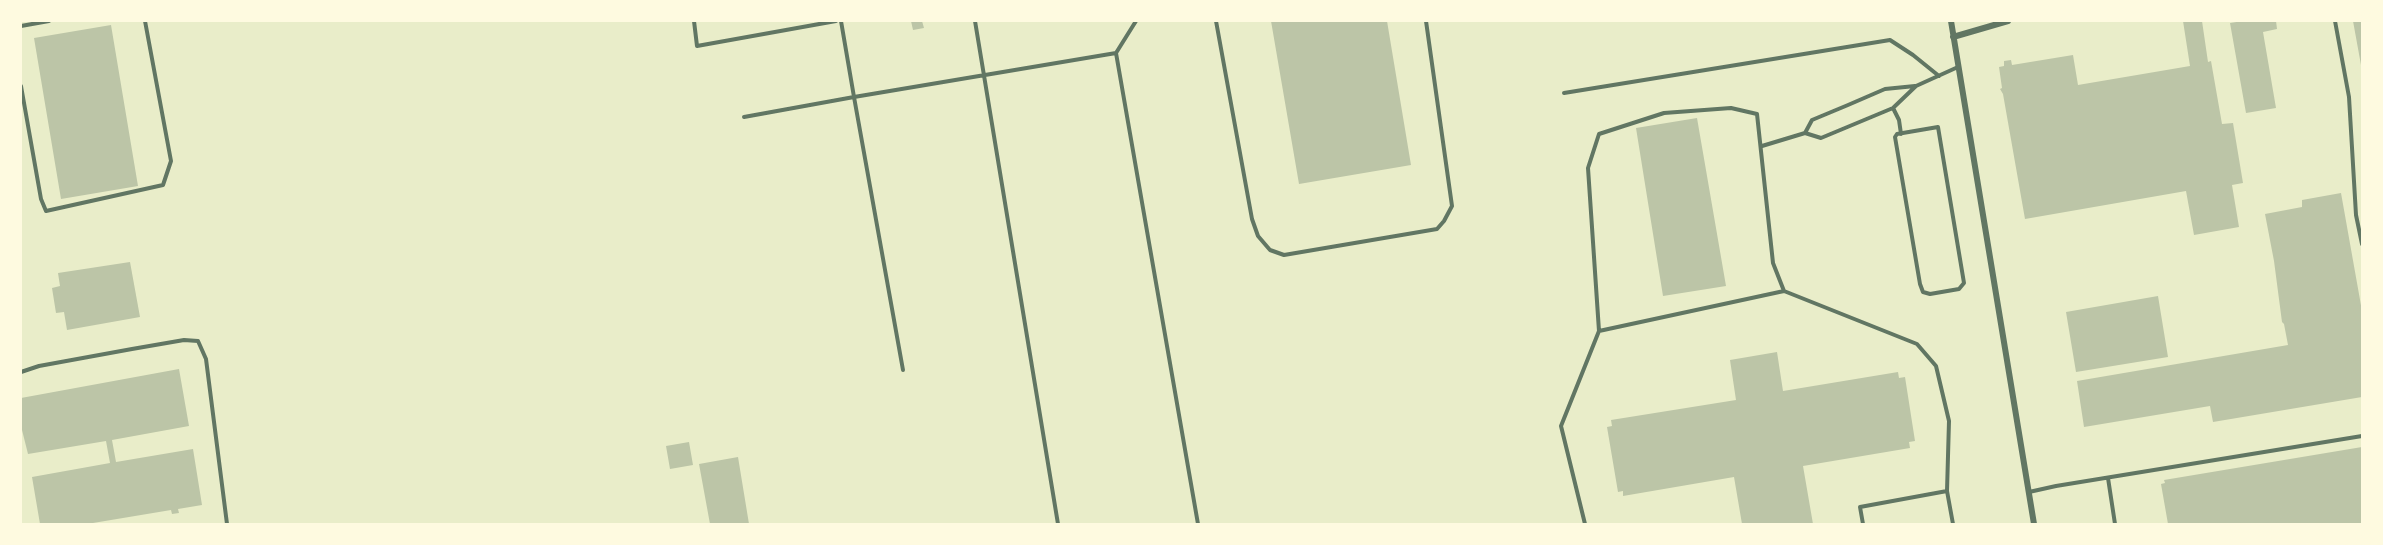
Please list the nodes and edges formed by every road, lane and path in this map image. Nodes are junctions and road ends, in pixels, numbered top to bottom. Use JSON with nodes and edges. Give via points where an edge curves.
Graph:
{"nodes":[{"id":1,"x":50,"y":21,"type":"edge"},
{"id":2,"x":146,"y":21,"type":"edge"},
{"id":3,"x":694,"y":21,"type":"edge"},
{"id":4,"x":836,"y":21,"type":"edge"},
{"id":5,"x":841,"y":21,"type":"edge"},
{"id":6,"x":975,"y":21,"type":"edge"},
{"id":7,"x":1136,"y":21,"type":"edge"},
{"id":8,"x":1215,"y":21,"type":"edge"},
{"id":9,"x":1426,"y":21,"type":"edge"},
{"id":10,"x":1951,"y":21,"type":"edge"},
{"id":11,"x":2008,"y":21,"type":"edge"},
{"id":12,"x":2335,"y":21,"type":"edge"},
{"id":13,"x":21,"y":26,"type":"edge"},
{"id":14,"x":1953,"y":37,"type":"junction"},
{"id":15,"x":1116,"y":53,"type":"junction"},
{"id":16,"x":1958,"y":67,"type":"junction"},
{"id":17,"x":984,"y":75,"type":"junction"},
{"id":18,"x":1939,"y":76,"type":"junction"},
{"id":19,"x":21,"y":86,"type":"edge"},
{"id":20,"x":1916,"y":86,"type":"junction"},
{"id":21,"x":1564,"y":93,"type":"dead end"},
{"id":22,"x":854,"y":97,"type":"junction"},
{"id":23,"x":1893,"y":108,"type":"junction"},
{"id":24,"x":744,"y":117,"type":"dead end"},
{"id":25,"x":1805,"y":133,"type":"junction"},
{"id":26,"x":1901,"y":134,"type":"junction"},
{"id":27,"x":1762,"y":147,"type":"junction"},
{"id":28,"x":2362,"y":244,"type":"edge"},
{"id":29,"x":1784,"y":291,"type":"junction"},
{"id":30,"x":1599,"y":331,"type":"junction"},
{"id":31,"x":903,"y":370,"type":"dead end"},
{"id":32,"x":21,"y":372,"type":"edge"},
{"id":33,"x":2362,"y":436,"type":"edge"},
{"id":34,"x":2108,"y":478,"type":"junction"},
{"id":35,"x":1947,"y":491,"type":"junction"},
{"id":36,"x":2028,"y":492,"type":"junction"},
{"id":37,"x":226,"y":524,"type":"edge"},
{"id":38,"x":1059,"y":524,"type":"edge"},
{"id":39,"x":1198,"y":524,"type":"edge"},
{"id":40,"x":1585,"y":524,"type":"edge"},
{"id":41,"x":1863,"y":524,"type":"edge"},
{"id":42,"x":1953,"y":524,"type":"edge"},
{"id":43,"x":2034,"y":524,"type":"edge"},
{"id":44,"x":2115,"y":524,"type":"edge"}],
"edges":[{"from":1,"to":13,"type":"lane"},
{"from":2,"to":19,"type":"lane","via":[[171,161],[163,185],[46,211]]},
{"from":3,"to":4,"type":"lane","via":[[697,46]]},
{"from":5,"to":22,"type":"lane"},
{"from":6,"to":17,"type":"lane"},
{"from":7,"to":15,"type":"lane"},
{"from":8,"to":9,"type":"lane","via":[[1252,219],[1258,236],[1270,250],[1284,255],[1437,229],[1444,221],[1452,206]]},
{"from":10,"to":14,"type":"street"},
{"from":11,"to":14,"type":"street"},
{"from":12,"to":28,"type":"lane","via":[[2349,97],[2356,214]]},
{"from":14,"to":16,"type":"street"},
{"from":15,"to":17,"type":"lane"},
{"from":15,"to":39,"type":"lane"},
{"from":16,"to":18,"type":"lane"},
{"from":16,"to":36,"type":"street"},
{"from":17,"to":22,"type":"lane"},
{"from":17,"to":38,"type":"lane"},
{"from":18,"to":20,"type":"lane"},
{"from":18,"to":21,"type":"lane","via":[[1890,40]]},
{"from":20,"to":23,"type":"lane"},
{"from":20,"to":25,"type":"lane","via":[[1885,89],[1812,120]]},
{"from":22,"to":24,"type":"lane"},
{"from":22,"to":31,"type":"lane"},
{"from":23,"to":25,"type":"lane","via":[[1821,138]]},
{"from":23,"to":26,"type":"lane"},
{"from":25,"to":27,"type":"lane"},
{"from":26,"to":26,"type":"lane","via":[[1940,130],[1964,273],[1959,289],[1930,294],[1923,292],[1920,284],[1895,137]]},
{"from":27,"to":29,"type":"lane","via":[[1773,263]]},
{"from":27,"to":30,"type":"lane","via":[[1757,114],[1731,108],[1664,113],[1599,134],[1588,168]]},
{"from":29,"to":30,"type":"lane"},
{"from":29,"to":35,"type":"lane","via":[[1917,344],[1936,366],[1949,421]]},
{"from":30,"to":40,"type":"lane","via":[[1561,426]]},
{"from":32,"to":37,"type":"lane","via":[[97,355],[198,341],[206,359]]},
{"from":33,"to":34,"type":"lane"},
{"from":34,"to":36,"type":"lane"},
{"from":34,"to":44,"type":"lane"},
{"from":35,"to":41,"type":"lane","via":[[1860,507]]},
{"from":35,"to":42,"type":"lane"},
{"from":36,"to":43,"type":"street"}]}
